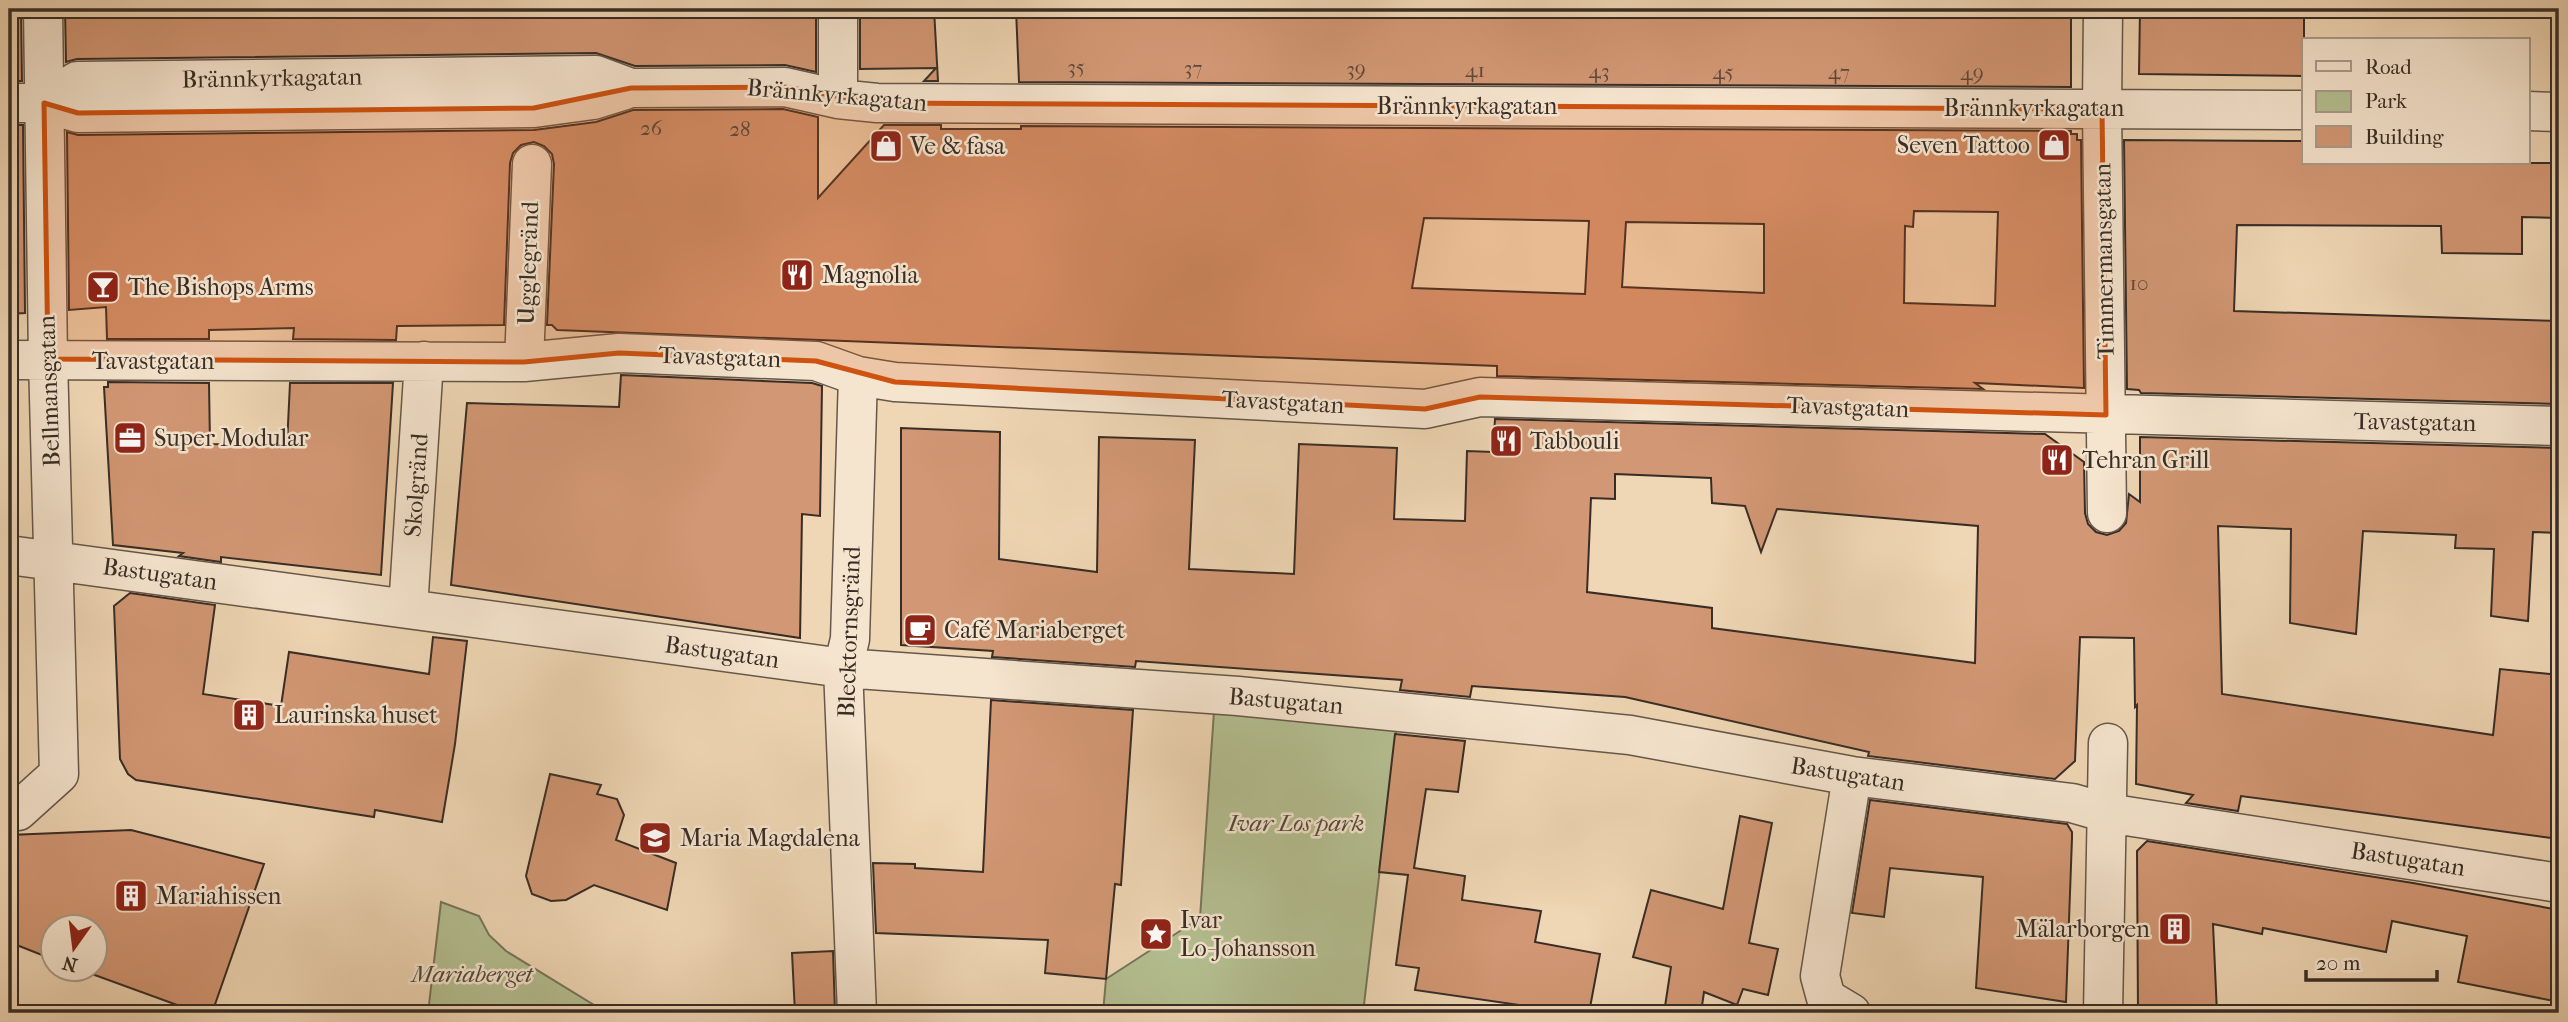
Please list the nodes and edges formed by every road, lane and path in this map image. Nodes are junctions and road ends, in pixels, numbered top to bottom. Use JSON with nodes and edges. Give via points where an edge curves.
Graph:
{"nodes":[{"id":1,"x":43,"y":9,"type":"edge"},
{"id":2,"x":838,"y":9,"type":"edge"},
{"id":3,"x":2103,"y":9,"type":"edge"},
{"id":4,"x":838,"y":99,"type":"junction"},
{"id":5,"x":26,"y":103,"type":"edge"},
{"id":6,"x":2102,"y":109,"type":"junction"},
{"id":7,"x":2302,"y":110,"type":"edge"},
{"id":8,"x":2530,"y":111,"type":"edge"},
{"id":9,"x":2559,"y":111,"type":"edge"},
{"id":10,"x":532,"y":164,"type":"dead end"},
{"id":11,"x":48,"y":359,"type":"junction"},
{"id":12,"x":9,"y":360,"type":"edge"},
{"id":13,"x":424,"y":361,"type":"junction"},
{"id":14,"x":524,"y":362,"type":"junction"},
{"id":15,"x":858,"y":376,"type":"junction"},
{"id":16,"x":2106,"y":415,"type":"junction"},
{"id":17,"x":2559,"y":426,"type":"edge"},
{"id":18,"x":2108,"y":513,"type":"dead end"},
{"id":19,"x":9,"y":555,"type":"edge"},
{"id":20,"x":54,"y":559,"type":"junction"},
{"id":21,"x":408,"y":609,"type":"junction"},
{"id":22,"x":843,"y":668,"type":"junction"},
{"id":23,"x":2108,"y":743,"type":"dead end"},
{"id":24,"x":1852,"y":776,"type":"junction"},
{"id":25,"x":9,"y":810,"type":"edge"},
{"id":26,"x":2106,"y":813,"type":"junction"},
{"id":27,"x":2559,"y":883,"type":"edge"},
{"id":28,"x":857,"y":1013,"type":"edge"},
{"id":29,"x":1852,"y":1013,"type":"edge"},
{"id":30,"x":2103,"y":1013,"type":"edge"}],
"edges":[{"from":1,"to":5,"type":"street","name":"Bellmansgatan"},
{"from":2,"to":4,"type":"street"},
{"from":3,"to":6,"type":"street","name":"Timmermansgatan"},
{"from":4,"to":5,"type":"street","name":"Brännkyrkagatan","via":[[785,87],[631,88],[596,75],[77,81]]},
{"from":4,"to":6,"type":"street","name":"Brännkyrkagatan","via":[[877,103]]},
{"from":5,"to":11,"type":"street","name":"Bellmansgatan"},
{"from":6,"to":7,"type":"street","name":"Brännkyrkagatan"},
{"from":6,"to":16,"type":"street","name":"Timmermansgatan"},
{"from":8,"to":9,"type":"street"},
{"from":10,"to":14,"type":"street","name":"Ugglegränd"},
{"from":11,"to":12,"type":"street","name":"Tavastgatan"},
{"from":11,"to":13,"type":"street","name":"Tavastgatan"},
{"from":11,"to":20,"type":"street","name":"Bellmansgatan"},
{"from":13,"to":14,"type":"street","name":"Tavastgatan"},
{"from":13,"to":21,"type":"street","name":"Skolgränd"},
{"from":14,"to":15,"type":"street","name":"Tavastgatan","via":[[618,353],[816,361]]},
{"from":15,"to":16,"type":"street","name":"Tavastgatan","via":[[895,382],[1425,409],[1479,397]]},
{"from":15,"to":22,"type":"street","name":"Blecktornsgränd","via":[[849,639]]},
{"from":16,"to":17,"type":"street","name":"Tavastgatan"},
{"from":16,"to":18,"type":"street","name":"Timmermansgatan"},
{"from":19,"to":20,"type":"street","name":"Bastugatan"},
{"from":20,"to":21,"type":"street","name":"Bastugatan"},
{"from":20,"to":25,"type":"street","name":"Bellmansgatan","via":[[59,774],[18,811]]},
{"from":21,"to":22,"type":"street","name":"Bastugatan"},
{"from":22,"to":24,"type":"street","name":"Bastugatan","via":[[1238,696],[1538,726],[1630,736]]},
{"from":22,"to":28,"type":"street","name":"Blecktornsgränd"},
{"from":23,"to":26,"type":"street"},
{"from":24,"to":26,"type":"street","name":"Bastugatan","via":[[2072,803]]},
{"from":24,"to":29,"type":"street","via":[[1820,976],[1826,998]]},
{"from":26,"to":27,"type":"street","name":"Bastugatan"},
{"from":26,"to":30,"type":"street"}]}
